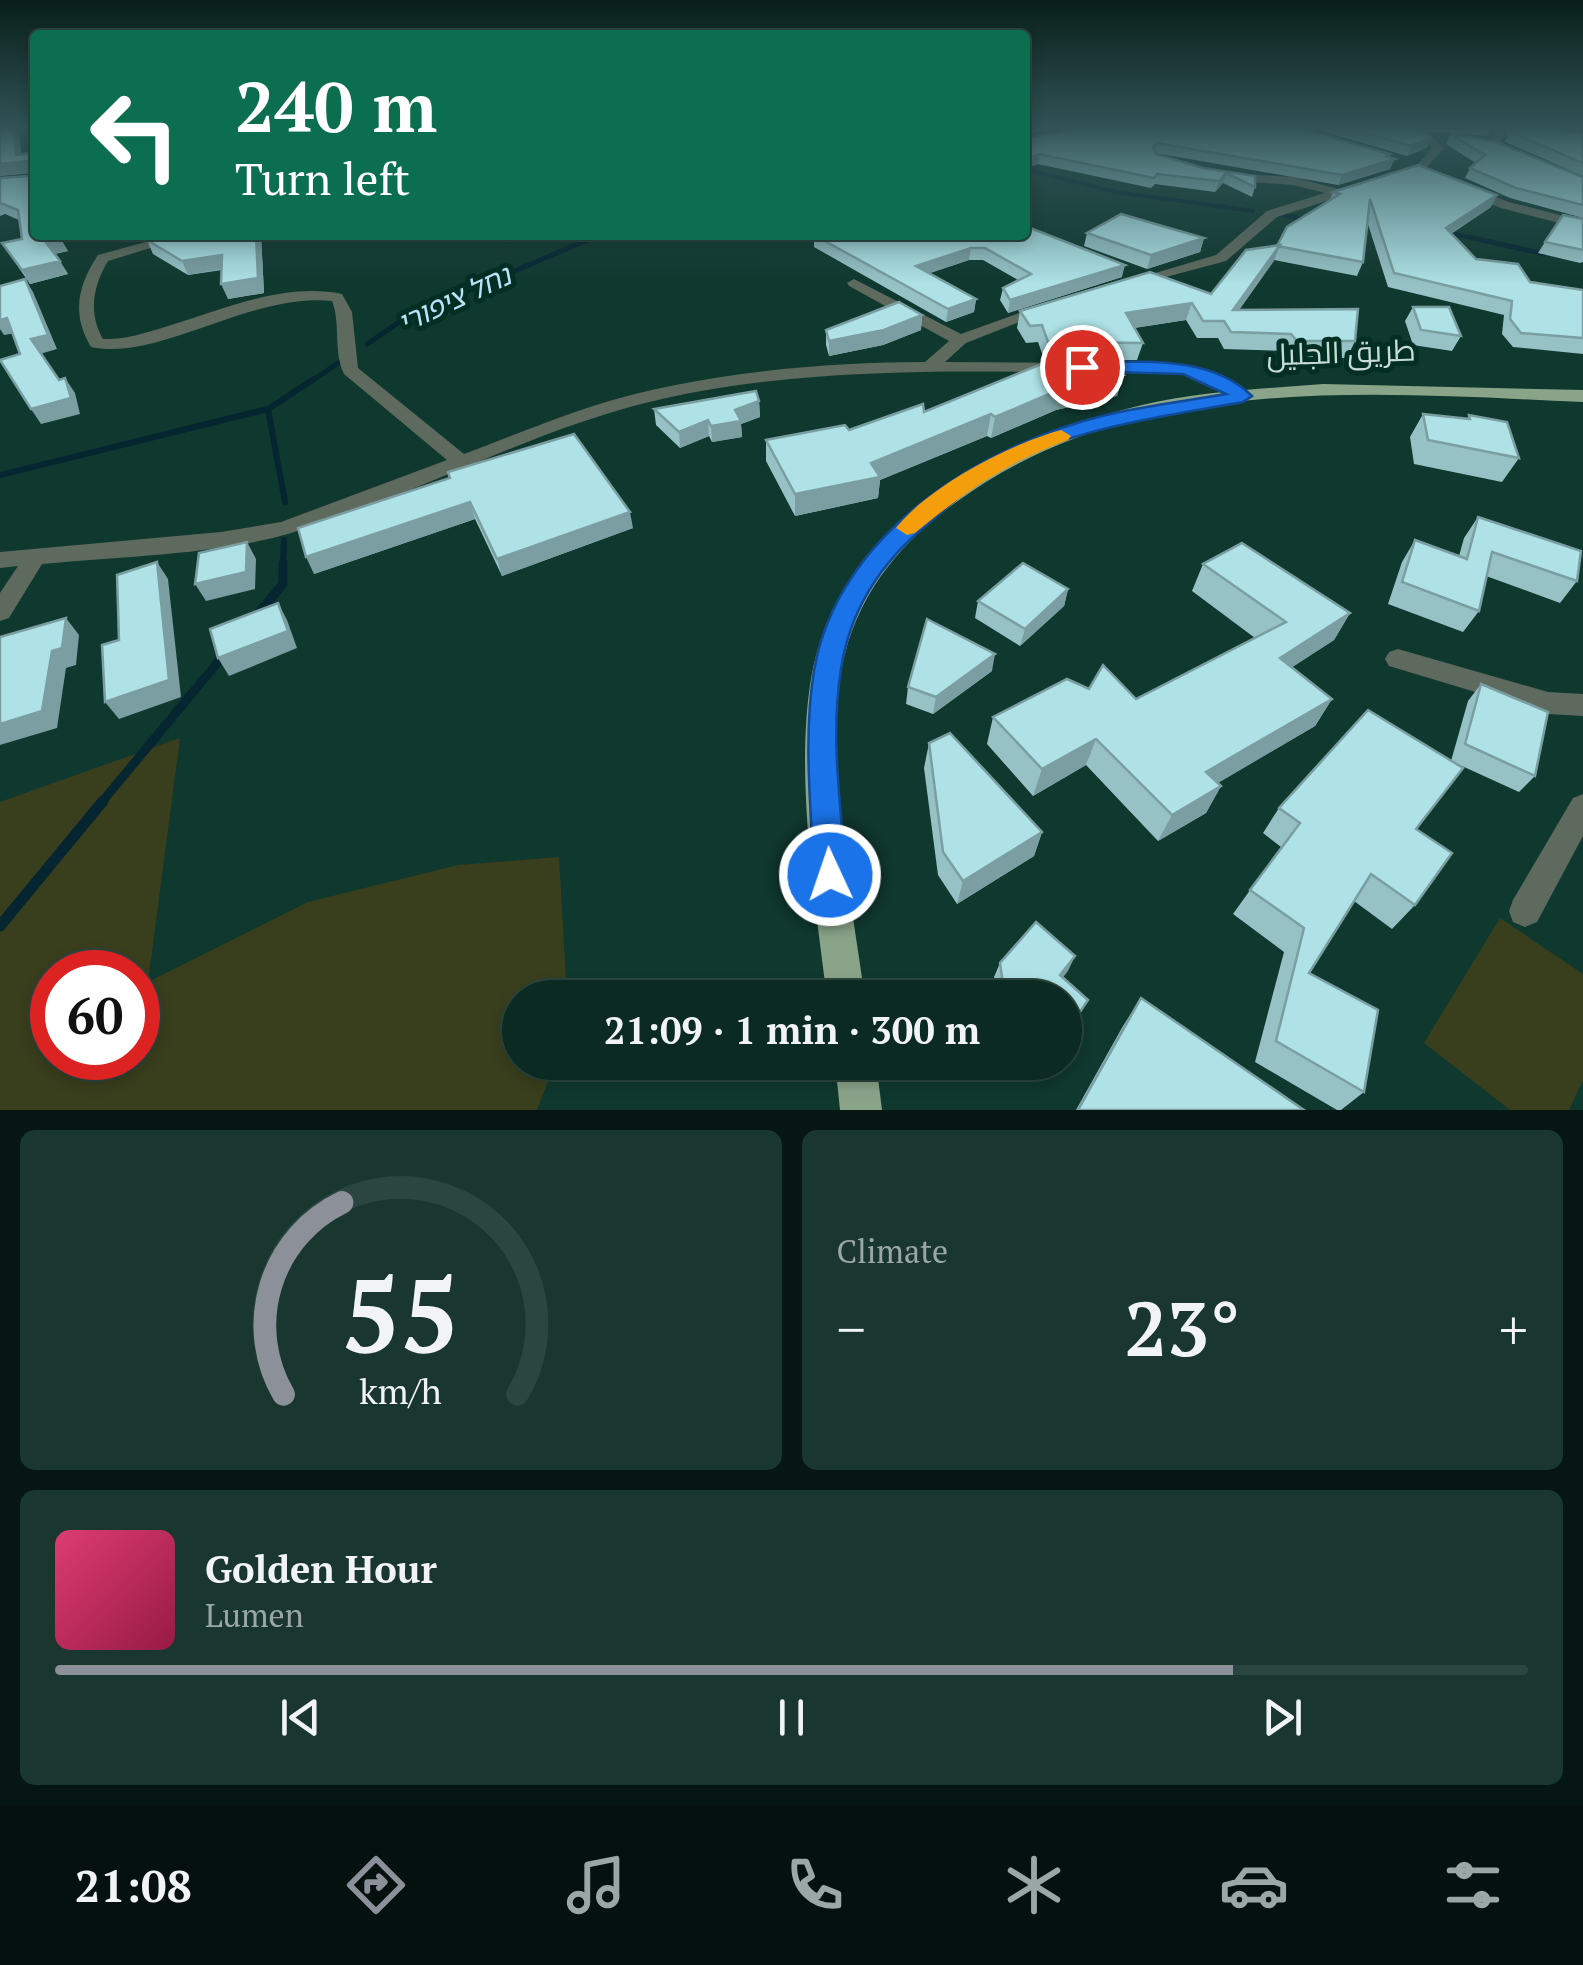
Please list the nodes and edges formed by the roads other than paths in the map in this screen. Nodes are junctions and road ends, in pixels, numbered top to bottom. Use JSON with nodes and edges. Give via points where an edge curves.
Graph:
{"nodes":[{"id":1,"x":1260,"y":181,"type":"edge"},
{"id":2,"x":1371,"y":181,"type":"edge"},
{"id":3,"x":1452,"y":184,"type":"edge"},
{"id":4,"x":1334,"y":192,"type":"junction"},
{"id":5,"x":1583,"y":225,"type":"edge"},
{"id":6,"x":168,"y":240,"type":"edge"},
{"id":7,"x":1130,"y":272,"type":"dead end"},
{"id":8,"x":1147,"y":278,"type":"junction"},
{"id":9,"x":854,"y":283,"type":"dead end"},
{"id":10,"x":1110,"y":289,"type":"edge"},
{"id":11,"x":1074,"y":300,"type":"edge"},
{"id":12,"x":960,"y":340,"type":"junction"},
{"id":13,"x":932,"y":365,"type":"junction"},
{"id":14,"x":1243,"y":396,"type":"junction"},
{"id":15,"x":1583,"y":396,"type":"edge"},
{"id":16,"x":462,"y":462,"type":"junction"},
{"id":17,"x":35,"y":556,"type":"junction"},
{"id":18,"x":0,"y":560,"type":"edge"},
{"id":19,"x":0,"y":612,"type":"edge"},
{"id":20,"x":1398,"y":659,"type":"dead end"},
{"id":21,"x":1583,"y":705,"type":"edge"},
{"id":22,"x":1583,"y":807,"type":"edge"},
{"id":23,"x":1525,"y":911,"type":"dead end"},
{"id":24,"x":844,"y":980,"type":"edge"},
{"id":25,"x":857,"y":1080,"type":"edge"},
{"id":26,"x":860,"y":1110,"type":"edge"}],
"edges":[{"from":1,"to":4,"type":"street"},
{"from":2,"to":4,"type":"street"},
{"from":3,"to":5,"type":"street"},
{"from":4,"to":8,"type":"street","via":[[1272,214],[1221,258]]},
{"from":6,"to":16,"type":"street","via":[[102,258],[84,300],[84,318],[97,343],[124,344],[274,302],[336,297],[345,311],[342,352],[350,370]]},
{"from":7,"to":8,"type":"street"},
{"from":8,"to":10,"type":"street"},
{"from":9,"to":12,"type":"street"},
{"from":11,"to":12,"type":"street"},
{"from":12,"to":13,"type":"street"},
{"from":13,"to":14,"type":"street","via":[[1185,369]]},
{"from":13,"to":16,"type":"street","via":[[808,370],[664,393],[601,409]]},
{"from":14,"to":15,"type":"main road","name":"طريق الجليل","via":[[1432,390]]},
{"from":14,"to":24,"type":"main road","name":"طريق الجليل","via":[[1108,420],[1014,453],[930,508],[868,571],[844,611],[828,668],[822,735]]},
{"from":16,"to":17,"type":"street","via":[[286,528]]},
{"from":17,"to":18,"type":"street"},
{"from":17,"to":19,"type":"street"},
{"from":20,"to":21,"type":"street","via":[[1548,703]]},
{"from":22,"to":23,"type":"street"},
{"from":25,"to":26,"type":"main road"}]}
